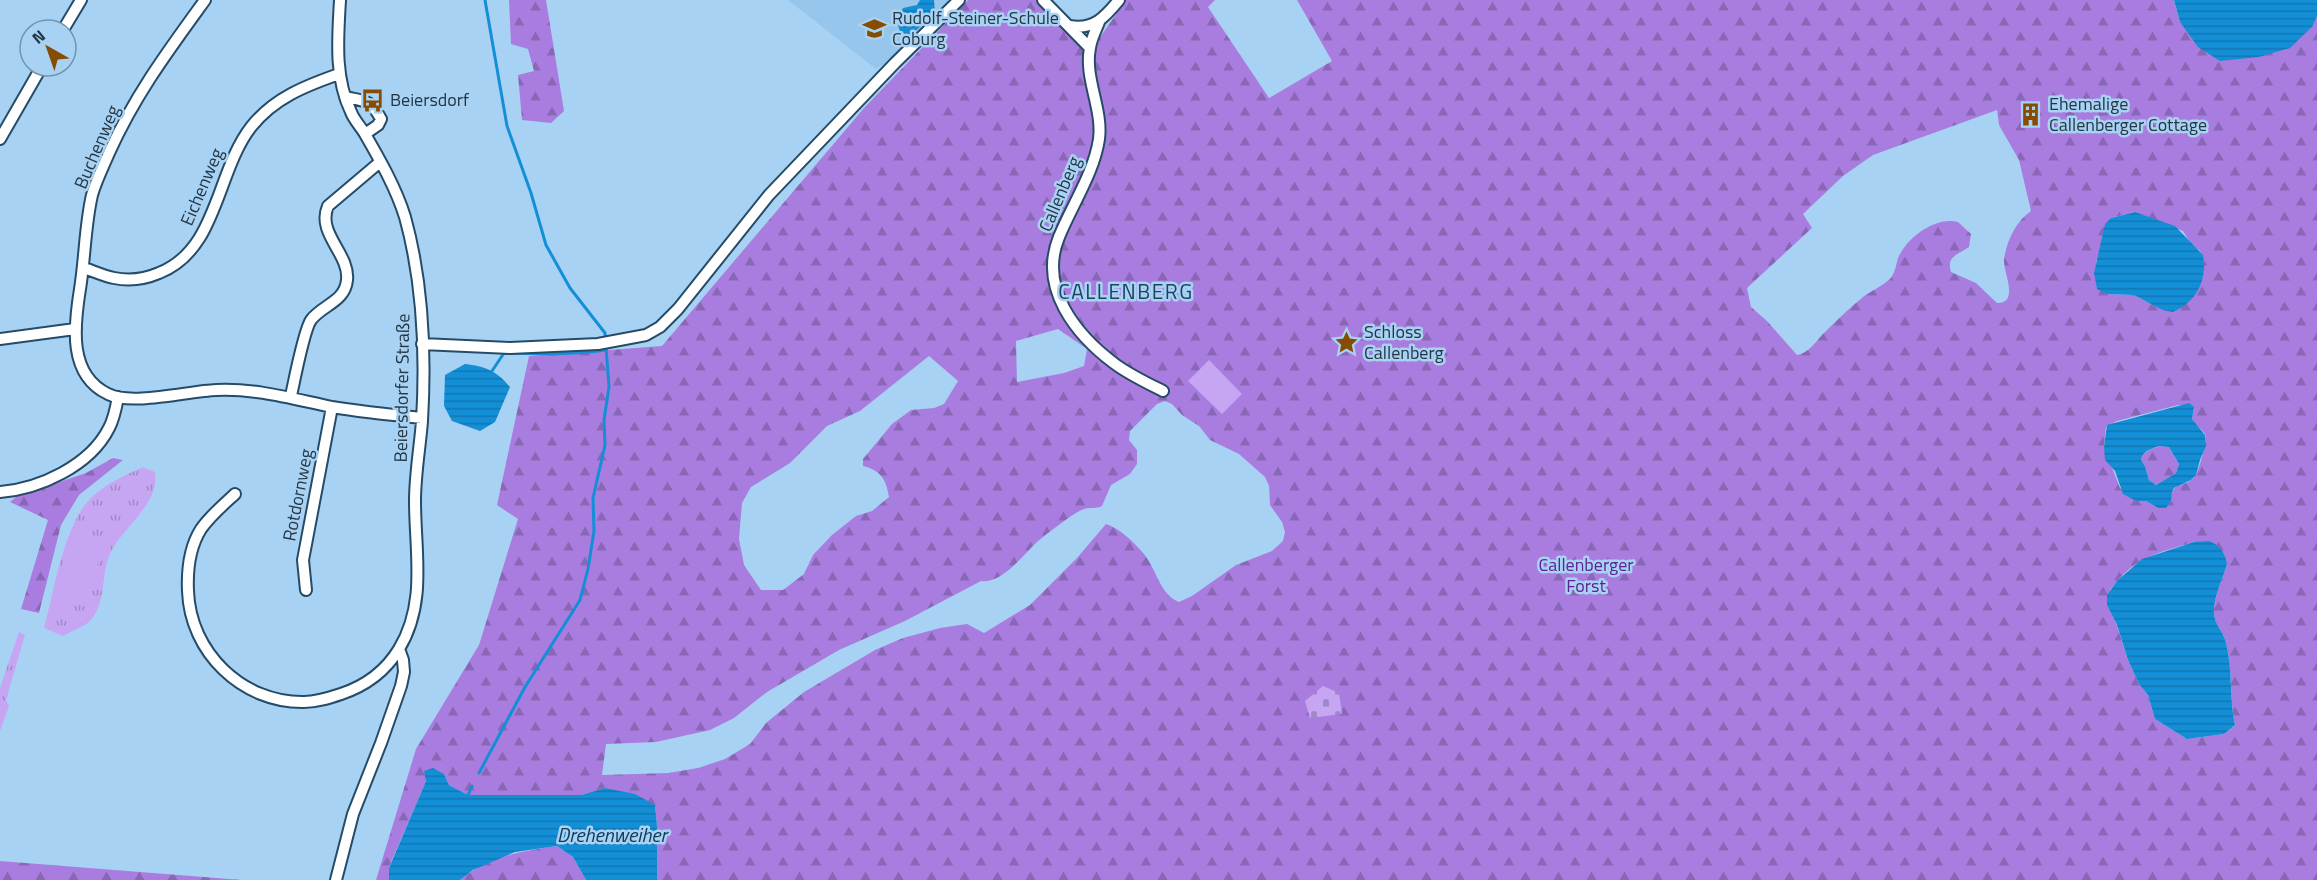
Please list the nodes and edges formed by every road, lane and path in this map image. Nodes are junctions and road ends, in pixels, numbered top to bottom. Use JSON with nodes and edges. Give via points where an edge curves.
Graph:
{"nodes":[{"id":1,"x":81,"y":0,"type":"edge"},
{"id":2,"x":205,"y":0,"type":"edge"},
{"id":3,"x":340,"y":0,"type":"edge"},
{"id":4,"x":960,"y":0,"type":"edge"},
{"id":5,"x":1043,"y":0,"type":"edge"},
{"id":6,"x":1119,"y":0,"type":"edge"},
{"id":7,"x":70,"y":18,"type":"edge"},
{"id":8,"x":1100,"y":22,"type":"junction"},
{"id":9,"x":1070,"y":27,"type":"junction"},
{"id":10,"x":1090,"y":48,"type":"junction"},
{"id":11,"x":339,"y":74,"type":"junction"},
{"id":12,"x":35,"y":78,"type":"edge"},
{"id":13,"x":345,"y":97,"type":"junction"},
{"id":14,"x":365,"y":134,"type":"junction"},
{"id":15,"x":0,"y":139,"type":"edge"},
{"id":16,"x":380,"y":162,"type":"junction"},
{"id":17,"x":84,"y":268,"type":"junction"},
{"id":18,"x":75,"y":329,"type":"junction"},
{"id":19,"x":0,"y":339,"type":"edge"},
{"id":20,"x":422,"y":344,"type":"junction"},
{"id":21,"x":1163,"y":391,"type":"dead end"},
{"id":22,"x":291,"y":396,"type":"junction"},
{"id":23,"x":118,"y":397,"type":"junction"},
{"id":24,"x":332,"y":407,"type":"junction"},
{"id":25,"x":422,"y":418,"type":"junction"},
{"id":26,"x":0,"y":492,"type":"edge"},
{"id":27,"x":235,"y":494,"type":"dead end"},
{"id":28,"x":306,"y":590,"type":"dead end"},
{"id":29,"x":399,"y":649,"type":"junction"},
{"id":30,"x":336,"y":880,"type":"edge"}],
"edges":[{"from":1,"to":7,"type":"street"},
{"from":2,"to":17,"type":"street","name":"Buchenweg","via":[[145,84],[117,135],[93,194]]},
{"from":3,"to":11,"type":"street","name":"Beiersdorfer Straße"},
{"from":4,"to":20,"type":"street","via":[[769,195],[660,327],[646,335],[598,344],[510,348]]},
{"from":5,"to":9,"type":"street"},
{"from":6,"to":8,"type":"street"},
{"from":8,"to":9,"type":"street","via":[[1089,27]]},
{"from":8,"to":10,"type":"street"},
{"from":9,"to":10,"type":"street"},
{"from":10,"to":21,"type":"street","name":"Callenberg","via":[[1099,140],[1085,182],[1058,239],[1053,280],[1069,317],[1102,353]]},
{"from":11,"to":13,"type":"street","name":"Beiersdorfer Straße"},
{"from":11,"to":17,"type":"street","name":"Eichenweg","via":[[284,96],[251,126],[234,152],[203,231],[188,254],[171,268],[133,279],[114,278]]},
{"from":12,"to":15,"type":"street"},
{"from":13,"to":14,"type":"street","name":"Beiersdorfer Straße"},
{"from":13,"to":14,"type":"street","via":[[369,103],[381,119]]},
{"from":14,"to":16,"type":"street","name":"Beiersdorfer Straße"},
{"from":16,"to":20,"type":"street","name":"Beiersdorfer Straße","via":[[404,215],[414,254]]},
{"from":16,"to":22,"type":"street","via":[[325,212],[326,225],[347,280],[339,298],[309,323]]},
{"from":17,"to":18,"type":"street","name":"Buchenweg"},
{"from":18,"to":19,"type":"street"},
{"from":18,"to":23,"type":"street","name":"Buchenweg","via":[[78,358],[87,376],[99,389]]},
{"from":20,"to":25,"type":"street","name":"Beiersdorfer Straße"},
{"from":22,"to":23,"type":"street","name":"Buchenweg","via":[[216,390]]},
{"from":22,"to":24,"type":"street","name":"Buchenweg"},
{"from":23,"to":26,"type":"street","via":[[109,429],[93,450],[59,474],[24,488]]},
{"from":24,"to":25,"type":"street","name":"Buchenweg"},
{"from":24,"to":28,"type":"street","name":"Rotdornweg","via":[[303,560]]},
{"from":25,"to":29,"type":"street","name":"Beiersdorfer Straße","via":[[414,500],[416,604]]},
{"from":27,"to":29,"type":"street","name":"Beiersdorfer Straße","via":[[201,530],[193,545],[187,574],[188,604],[196,633],[225,672],[255,691],[275,698],[316,702],[370,681]]},
{"from":29,"to":30,"type":"street","via":[[404,672],[401,686],[352,814]]}]}
